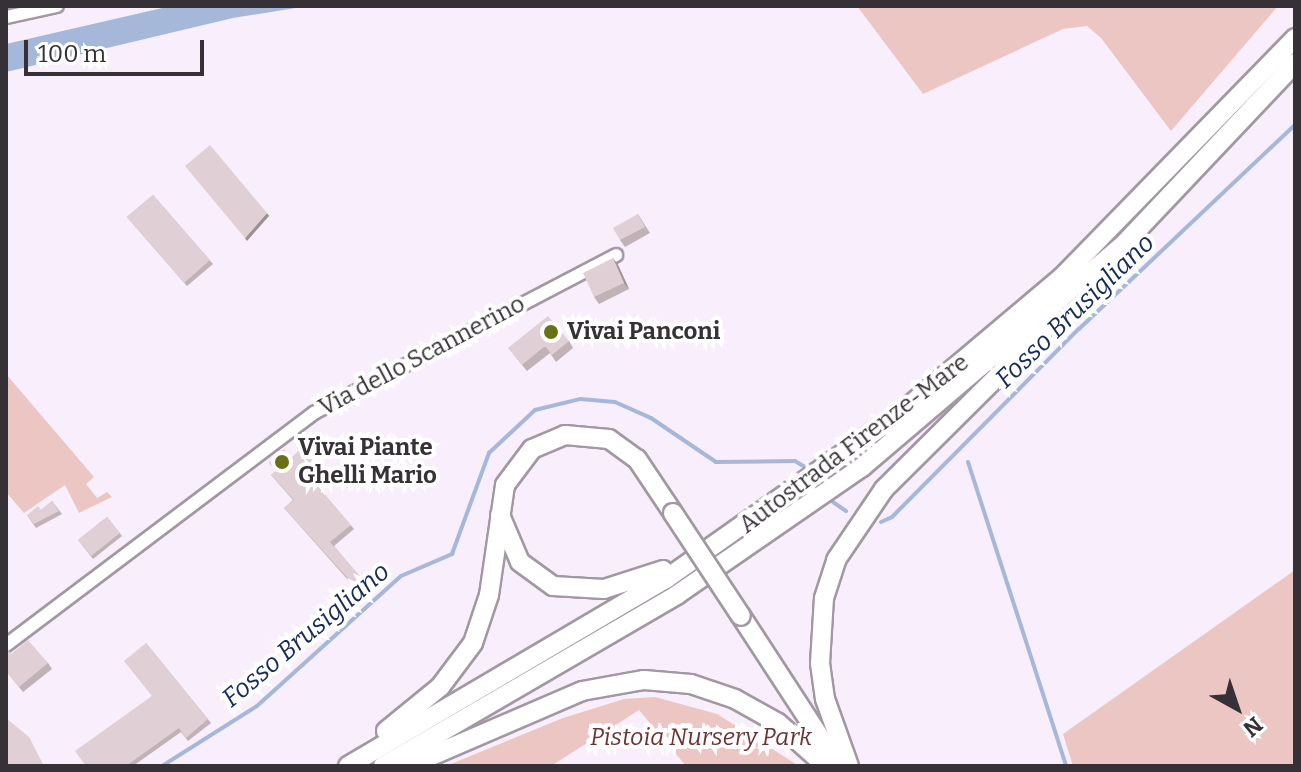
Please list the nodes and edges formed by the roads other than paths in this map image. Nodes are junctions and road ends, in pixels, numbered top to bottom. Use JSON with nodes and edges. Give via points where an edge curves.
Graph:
{"nodes":[{"id":1,"x":57,"y":6,"type":"edge"},
{"id":2,"x":6,"y":17,"type":"edge"},
{"id":3,"x":1295,"y":38,"type":"edge"},
{"id":4,"x":1295,"y":63,"type":"edge"},
{"id":5,"x":1125,"y":243,"type":"junction"},
{"id":6,"x":616,"y":255,"type":"dead end"},
{"id":7,"x":499,"y":511,"type":"junction"},
{"id":8,"x":737,"y":531,"type":"junction"},
{"id":9,"x":6,"y":645,"type":"edge"},
{"id":10,"x":334,"y":766,"type":"edge"},
{"id":11,"x":348,"y":766,"type":"edge"},
{"id":12,"x":383,"y":766,"type":"edge"},
{"id":13,"x":408,"y":766,"type":"edge"},
{"id":14,"x":826,"y":766,"type":"edge"},
{"id":15,"x":839,"y":766,"type":"edge"},
{"id":16,"x":849,"y":766,"type":"edge"}],
"edges":[{"from":1,"to":2,"type":"street"},
{"from":3,"to":8,"type":"highway","name":"Autostrada Firenze-Mare","via":[[1135,206],[1004,329],[868,438]]},
{"from":4,"to":5,"type":"highway","name":"Autostrada Firenze-Mare"},
{"from":5,"to":12,"type":"highway","name":"Autostrada Firenze-Mare","via":[[862,467],[678,594]]},
{"from":5,"to":16,"type":"highway","via":[[884,489],[842,547],[824,598],[820,663],[825,699]]},
{"from":6,"to":9,"type":"street","name":"Via dello Scannerino","via":[[314,413]]},
{"from":7,"to":8,"type":"highway","via":[[510,546],[526,569],[543,582],[572,590],[629,584]]},
{"from":7,"to":10,"type":"highway","via":[[489,595],[466,654],[425,702]]},
{"from":7,"to":15,"type":"highway","bridge":true,"via":[[505,485],[523,457],[542,443],[576,434],[609,439],[631,453]]},
{"from":8,"to":11,"type":"highway","name":"Autostrada Firenze-Mare","via":[[591,625]]},
{"from":13,"to":14,"type":"highway","via":[[582,691],[644,680],[691,684],[735,699],[778,723]]}]}
